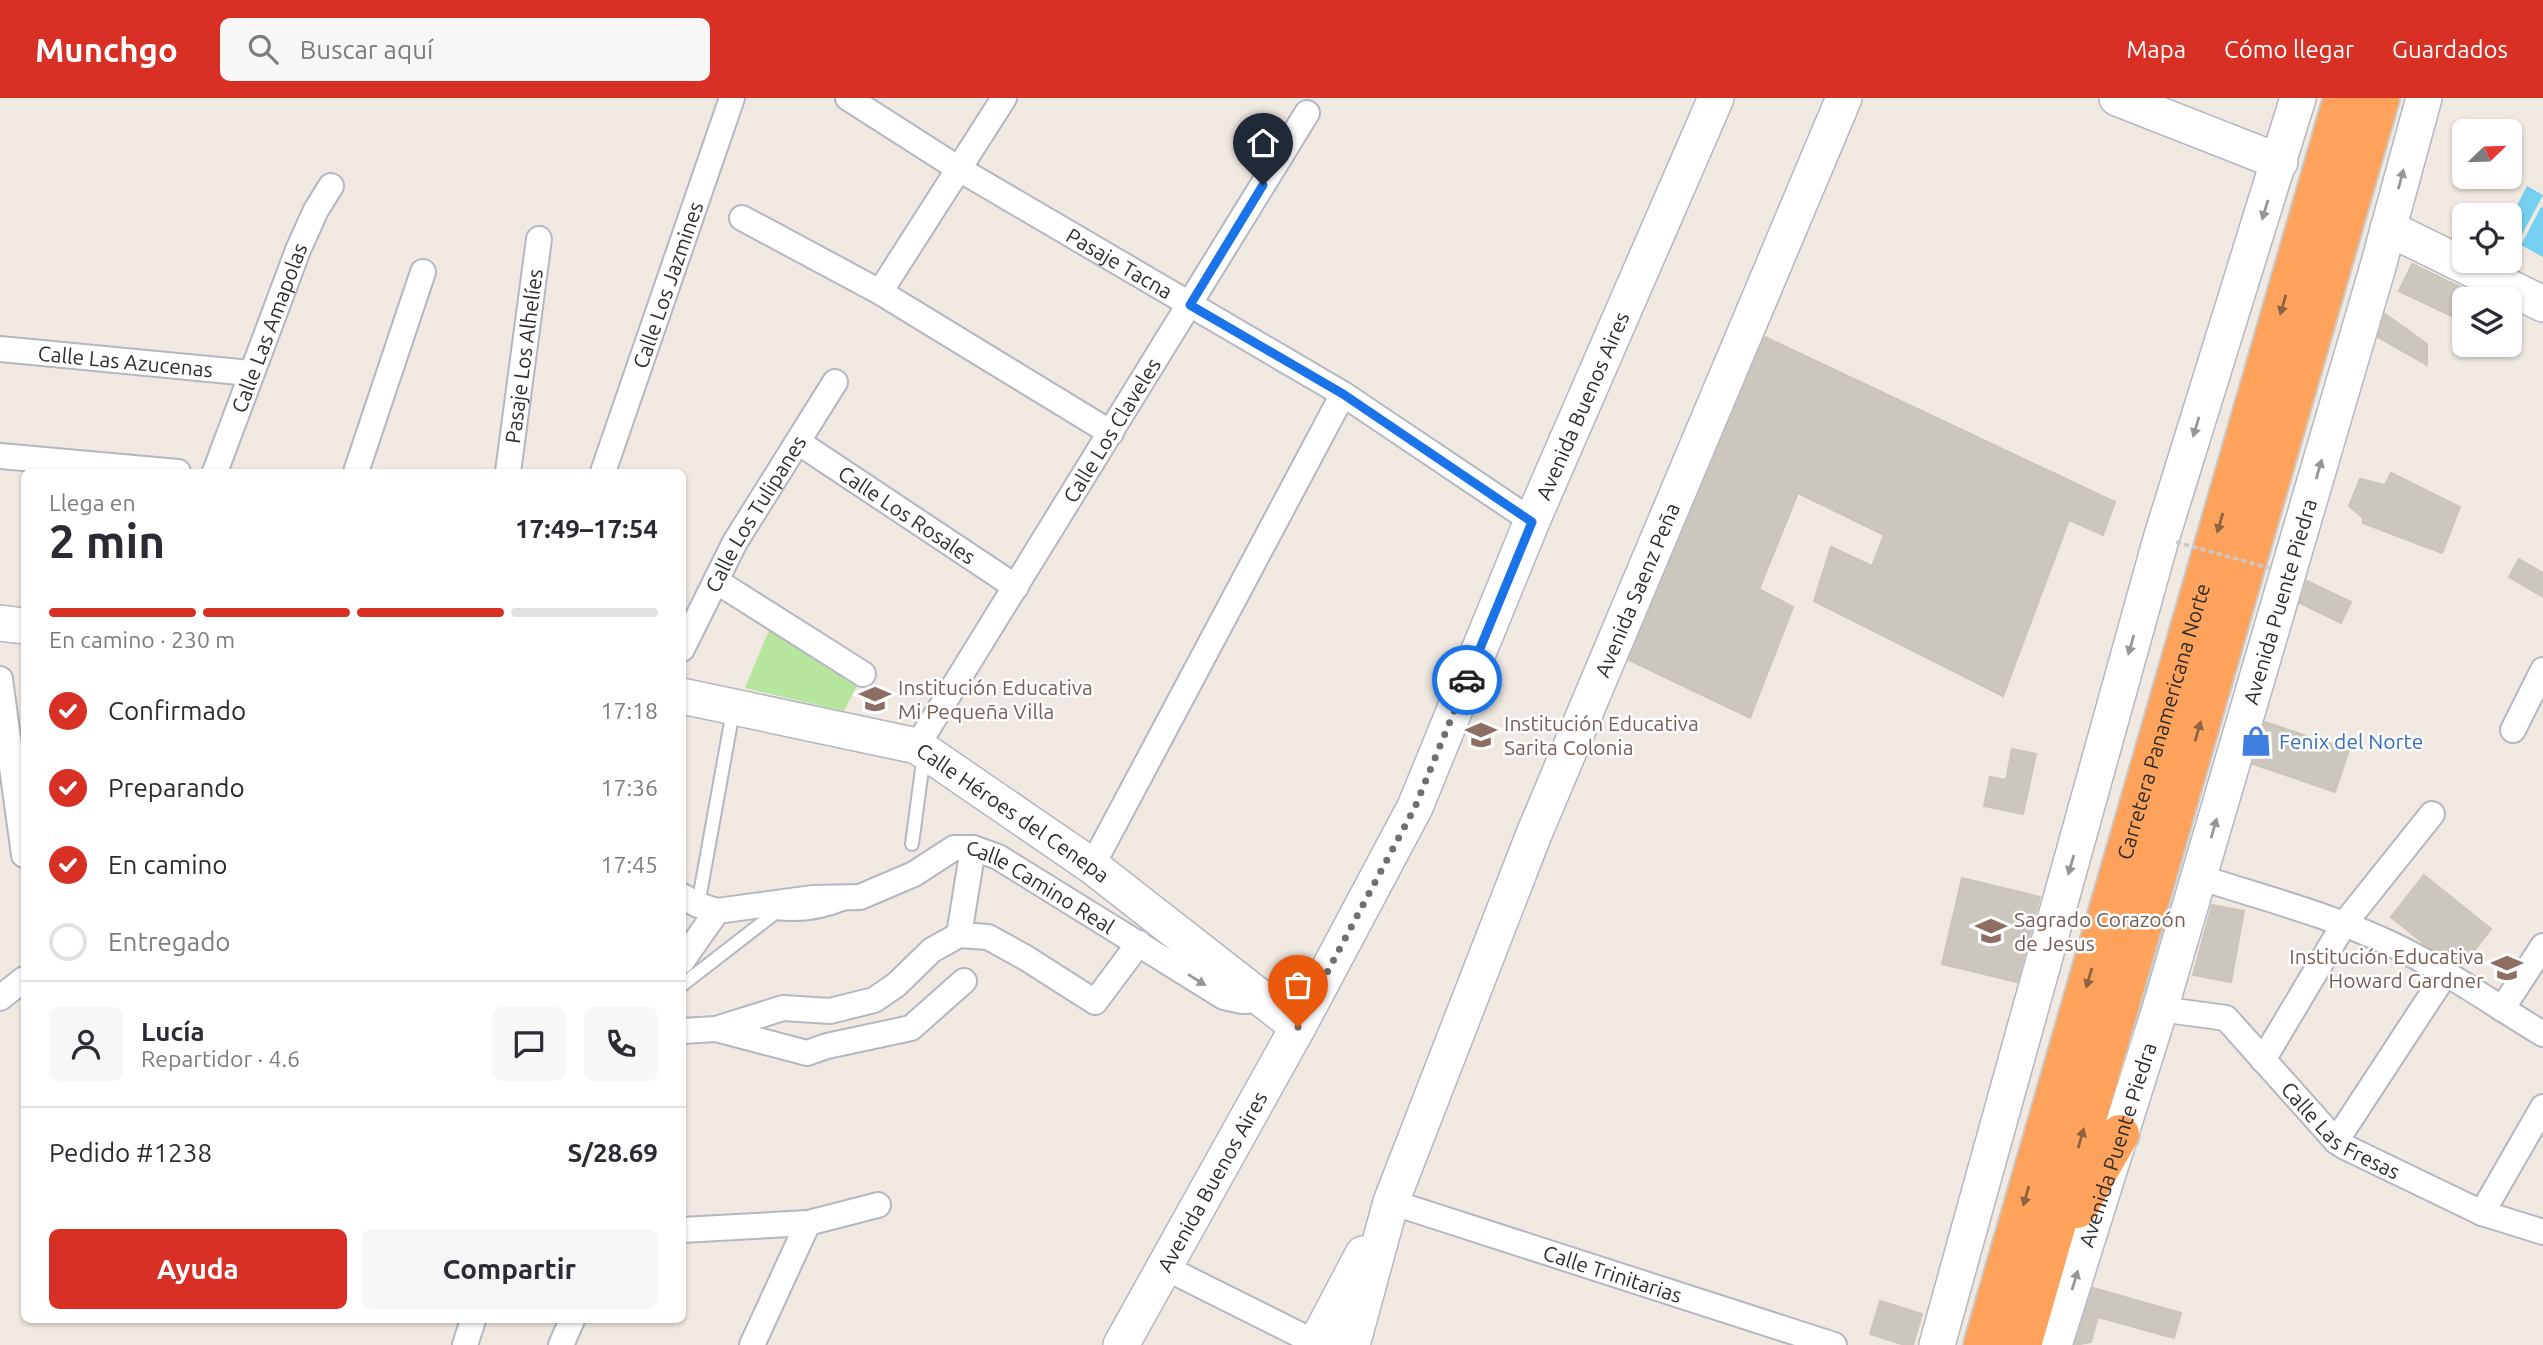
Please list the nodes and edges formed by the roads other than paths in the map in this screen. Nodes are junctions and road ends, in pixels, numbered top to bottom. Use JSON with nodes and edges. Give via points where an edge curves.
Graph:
{"nodes":[{"id":1,"x":848,"y":98,"type":"edge"},
{"id":2,"x":1004,"y":98,"type":"edge"},
{"id":3,"x":1716,"y":98,"type":"edge"},
{"id":4,"x":1844,"y":98,"type":"edge"},
{"id":5,"x":2117,"y":98,"type":"edge"},
{"id":6,"x":2298,"y":98,"type":"edge"},
{"id":7,"x":2343,"y":98,"type":"edge"},
{"id":8,"x":2380,"y":98,"type":"edge"},
{"id":9,"x":2424,"y":98,"type":"edge"},
{"id":10,"x":726,"y":99,"type":"edge"},
{"id":11,"x":1307,"y":113,"type":"dead end"},
{"id":12,"x":2280,"y":162,"type":"junction"},
{"id":13,"x":959,"y":169,"type":"junction"},
{"id":14,"x":331,"y":186,"type":"dead end"},
{"id":15,"x":742,"y":218,"type":"dead end"},
{"id":16,"x":2388,"y":228,"type":"junction"},
{"id":17,"x":539,"y":239,"type":"dead end"},
{"id":18,"x":423,"y":272,"type":"dead end"},
{"id":19,"x":880,"y":292,"type":"junction"},
{"id":20,"x":2543,"y":304,"type":"edge"},
{"id":21,"x":1190,"y":305,"type":"junction"},
{"id":22,"x":0,"y":349,"type":"edge"},
{"id":23,"x":250,"y":373,"type":"junction"},
{"id":24,"x":835,"y":382,"type":"dead end"},
{"id":25,"x":1343,"y":394,"type":"junction"},
{"id":26,"x":1111,"y":433,"type":"junction"},
{"id":27,"x":798,"y":442,"type":"junction"},
{"id":28,"x":0,"y":456,"type":"edge"},
{"id":29,"x":145,"y":469,"type":"edge"},
{"id":30,"x":216,"y":469,"type":"edge"},
{"id":31,"x":357,"y":469,"type":"edge"},
{"id":32,"x":508,"y":469,"type":"edge"},
{"id":33,"x":604,"y":469,"type":"edge"},
{"id":34,"x":1532,"y":522,"type":"junction"},
{"id":35,"x":716,"y":581,"type":"junction"},
{"id":36,"x":1016,"y":587,"type":"junction"},
{"id":37,"x":0,"y":623,"type":"edge"},
{"id":38,"x":21,"y":626,"type":"edge"},
{"id":39,"x":686,"y":641,"type":"edge"},
{"id":40,"x":2543,"y":670,"type":"edge"},
{"id":41,"x":863,"y":674,"type":"dead end"},
{"id":42,"x":0,"y":679,"type":"edge"},
{"id":43,"x":686,"y":697,"type":"edge"},
{"id":44,"x":734,"y":707,"type":"junction"},
{"id":45,"x":2513,"y":730,"type":"dead end"},
{"id":46,"x":921,"y":748,"type":"junction"},
{"id":47,"x":2432,"y":814,"type":"dead end"},
{"id":48,"x":21,"y":833,"type":"edge"},
{"id":49,"x":912,"y":844,"type":"dead end"},
{"id":50,"x":973,"y":848,"type":"junction"},
{"id":51,"x":1092,"y":866,"type":"junction"},
{"id":52,"x":2199,"y":877,"type":"junction"},
{"id":53,"x":860,"y":897,"type":"junction"},
{"id":54,"x":699,"y":904,"type":"edge"},
{"id":55,"x":2344,"y":924,"type":"junction"},
{"id":56,"x":959,"y":935,"type":"junction"},
{"id":57,"x":1139,"y":943,"type":"junction"},
{"id":58,"x":2543,"y":946,"type":"edge"},
{"id":59,"x":686,"y":948,"type":"edge"},
{"id":60,"x":2446,"y":974,"type":"junction"},
{"id":61,"x":21,"y":981,"type":"edge"},
{"id":62,"x":964,"y":981,"type":"dead end"},
{"id":63,"x":686,"y":982,"type":"edge"},
{"id":64,"x":0,"y":998,"type":"edge"},
{"id":65,"x":1266,"y":1000,"type":"junction"},
{"id":66,"x":2160,"y":1009,"type":"junction"},
{"id":67,"x":2502,"y":1009,"type":"junction"},
{"id":68,"x":1298,"y":1027,"type":"junction"},
{"id":69,"x":716,"y":1029,"type":"junction"},
{"id":70,"x":686,"y":1031,"type":"edge"},
{"id":71,"x":2543,"y":1034,"type":"edge"},
{"id":72,"x":2263,"y":1060,"type":"junction"},
{"id":73,"x":2543,"y":1107,"type":"edge"},
{"id":74,"x":2120,"y":1133,"type":"junction"},
{"id":75,"x":2336,"y":1141,"type":"junction"},
{"id":76,"x":1391,"y":1202,"type":"junction"},
{"id":77,"x":877,"y":1205,"type":"dead end"},
{"id":78,"x":2482,"y":1213,"type":"junction"},
{"id":79,"x":808,"y":1223,"type":"junction"},
{"id":80,"x":686,"y":1230,"type":"edge"},
{"id":81,"x":2543,"y":1232,"type":"edge"},
{"id":82,"x":1164,"y":1267,"type":"junction"},
{"id":83,"x":2037,"y":1293,"type":"junction"},
{"id":84,"x":571,"y":1323,"type":"edge"},
{"id":85,"x":1315,"y":1344,"type":"edge"},
{"id":86,"x":561,"y":1345,"type":"edge"},
{"id":87,"x":751,"y":1345,"type":"edge"},
{"id":88,"x":1121,"y":1345,"type":"edge"},
{"id":89,"x":1352,"y":1345,"type":"edge"},
{"id":90,"x":1834,"y":1345,"type":"edge"},
{"id":91,"x":1937,"y":1345,"type":"edge"},
{"id":92,"x":1983,"y":1345,"type":"edge"},
{"id":93,"x":2022,"y":1345,"type":"edge"},
{"id":94,"x":2054,"y":1345,"type":"edge"}],
"edges":[{"from":1,"to":13,"type":"street","name":"Pasaje Tacna"},
{"from":2,"to":13,"type":"street"},
{"from":3,"to":34,"type":"main road","name":"Avenida Buenos Aires"},
{"from":4,"to":76,"type":"main road","name":"Avenida Saenz Peña","via":[[1534,834]]},
{"from":5,"to":12,"type":"main road"},
{"from":6,"to":12,"type":"main road"},
{"from":7,"to":92,"type":"highway","name":"Carretera Panamericana Norte","one_way":true},
{"from":83,"to":8,"type":"highway","name":"Carretera Panamericana Norte","one_way":true},
{"from":16,"to":9,"type":"main road","name":"Avenida Puente Piedra","one_way":true},
{"from":10,"to":33,"type":"street","name":"Calle Los Jazmines"},
{"from":11,"to":21,"type":"street","name":"Calle Los Claveles"},
{"from":12,"to":91,"type":"main road","one_way":true,"via":[[2161,539]]},
{"from":13,"to":19,"type":"street"},
{"from":13,"to":21,"type":"street","name":"Pasaje Tacna"},
{"from":14,"to":23,"type":"street","name":"Calle Las Amapolas","via":[[298,250]]},
{"from":15,"to":19,"type":"street"},
{"from":16,"to":20,"type":"main road"},
{"from":52,"to":16,"type":"main road","name":"Avenida Puente Piedra","one_way":true},
{"from":17,"to":32,"type":"street","name":"Pasaje Los Alhelíes"},
{"from":18,"to":31,"type":"street"},
{"from":19,"to":26,"type":"street"},
{"from":21,"to":25,"type":"street","name":"Pasaje Tacna"},
{"from":21,"to":26,"type":"street","name":"Calle Los Claveles"},
{"from":22,"to":23,"type":"street","name":"Calle Las Azucenas"},
{"from":23,"to":30,"type":"street","name":"Calle Las Amapolas"},
{"from":24,"to":27,"type":"street","name":"Calle Los Tulipanes"},
{"from":25,"to":34,"type":"street","name":"Pasaje Tacna"},
{"from":25,"to":51,"type":"street"},
{"from":26,"to":36,"type":"street","name":"Calle Los Claveles"},
{"from":27,"to":35,"type":"street","name":"Calle Los Tulipanes"},
{"from":27,"to":36,"type":"street","name":"Calle Los Rosales"},
{"from":28,"to":29,"type":"street"},
{"from":34,"to":68,"type":"main road","name":"Avenida Buenos Aires","via":[[1415,807]]},
{"from":35,"to":39,"type":"street","name":"Calle Los Tulipanes"},
{"from":35,"to":41,"type":"street"},
{"from":36,"to":46,"type":"street","name":"Calle Los Claveles"},
{"from":37,"to":38,"type":"main road"},
{"from":40,"to":45,"type":"street"},
{"from":42,"to":48,"type":"street"},
{"from":43,"to":44,"type":"main road","name":"Calle Héroes del Cenepa"},
{"from":44,"to":46,"type":"main road","name":"Calle Héroes del Cenepa"},
{"from":44,"to":54,"type":"lane"},
{"from":46,"to":49,"type":"lane"},
{"from":46,"to":51,"type":"main road","name":"Calle Héroes del Cenepa"},
{"from":47,"to":55,"type":"street"},
{"from":50,"to":53,"type":"street","name":"Calle Camino Real","via":[[954,848],[914,874]]},
{"from":50,"to":56,"type":"street"},
{"from":50,"to":57,"type":"street","name":"Calle Camino Real","via":[[998,857]]},
{"from":51,"to":65,"type":"main road","name":"Calle Héroes del Cenepa"},
{"from":52,"to":55,"type":"street"},
{"from":52,"to":66,"type":"main road","name":"Avenida Puente Piedra"},
{"from":53,"to":54,"type":"street","name":"Calle Camino Real"},
{"from":53,"to":63,"type":"lane","via":[[827,910],[775,913]]},
{"from":54,"to":59,"type":"street"},
{"from":55,"to":60,"type":"street"},
{"from":55,"to":72,"type":"street"},
{"from":56,"to":57,"type":"street","via":[[988,937],[1095,1002]]},
{"from":56,"to":69,"type":"street","via":[[932,950],[897,985],[874,1000],[830,1011],[783,1008]]},
{"from":57,"to":65,"type":"street","name":"Calle Camino Real","one_way":true,"via":[[1224,997]]},
{"from":58,"to":67,"type":"street"},
{"from":60,"to":67,"type":"street"},
{"from":60,"to":75,"type":"street"},
{"from":61,"to":64,"type":"street"},
{"from":62,"to":69,"type":"street","via":[[911,1028],[807,1053]]},
{"from":65,"to":68,"type":"main road","name":"Calle Héroes del Cenepa"},
{"from":66,"to":72,"type":"street","name":"Calle Las Fresas","via":[[2226,1018]]},
{"from":66,"to":74,"type":"main road","name":"Avenida Puente Piedra"},
{"from":67,"to":71,"type":"street"},
{"from":68,"to":82,"type":"main road","name":"Avenida Buenos Aires"},
{"from":69,"to":70,"type":"street"},
{"from":72,"to":75,"type":"street","name":"Calle Las Fresas"},
{"from":73,"to":78,"type":"street"},
{"from":74,"to":83,"type":"highway"},
{"from":94,"to":74,"type":"main road","name":"Avenida Puente Piedra","one_way":true},
{"from":75,"to":78,"type":"street","name":"Calle Las Fresas"},
{"from":76,"to":85,"type":"main road","name":"Avenida Saenz Peña"},
{"from":76,"to":89,"type":"main road","name":"Avenida Saenz Peña"},
{"from":76,"to":90,"type":"street","name":"Calle Trinitarias"},
{"from":77,"to":79,"type":"street"},
{"from":78,"to":81,"type":"street","name":"Calle Las Fresas"},
{"from":79,"to":80,"type":"street"},
{"from":79,"to":87,"type":"street"},
{"from":82,"to":85,"type":"street"},
{"from":82,"to":88,"type":"main road","name":"Avenida Buenos Aires"},
{"from":83,"to":93,"type":"highway","name":"Carretera Panamericana Norte"},
{"from":84,"to":86,"type":"street"}]}
